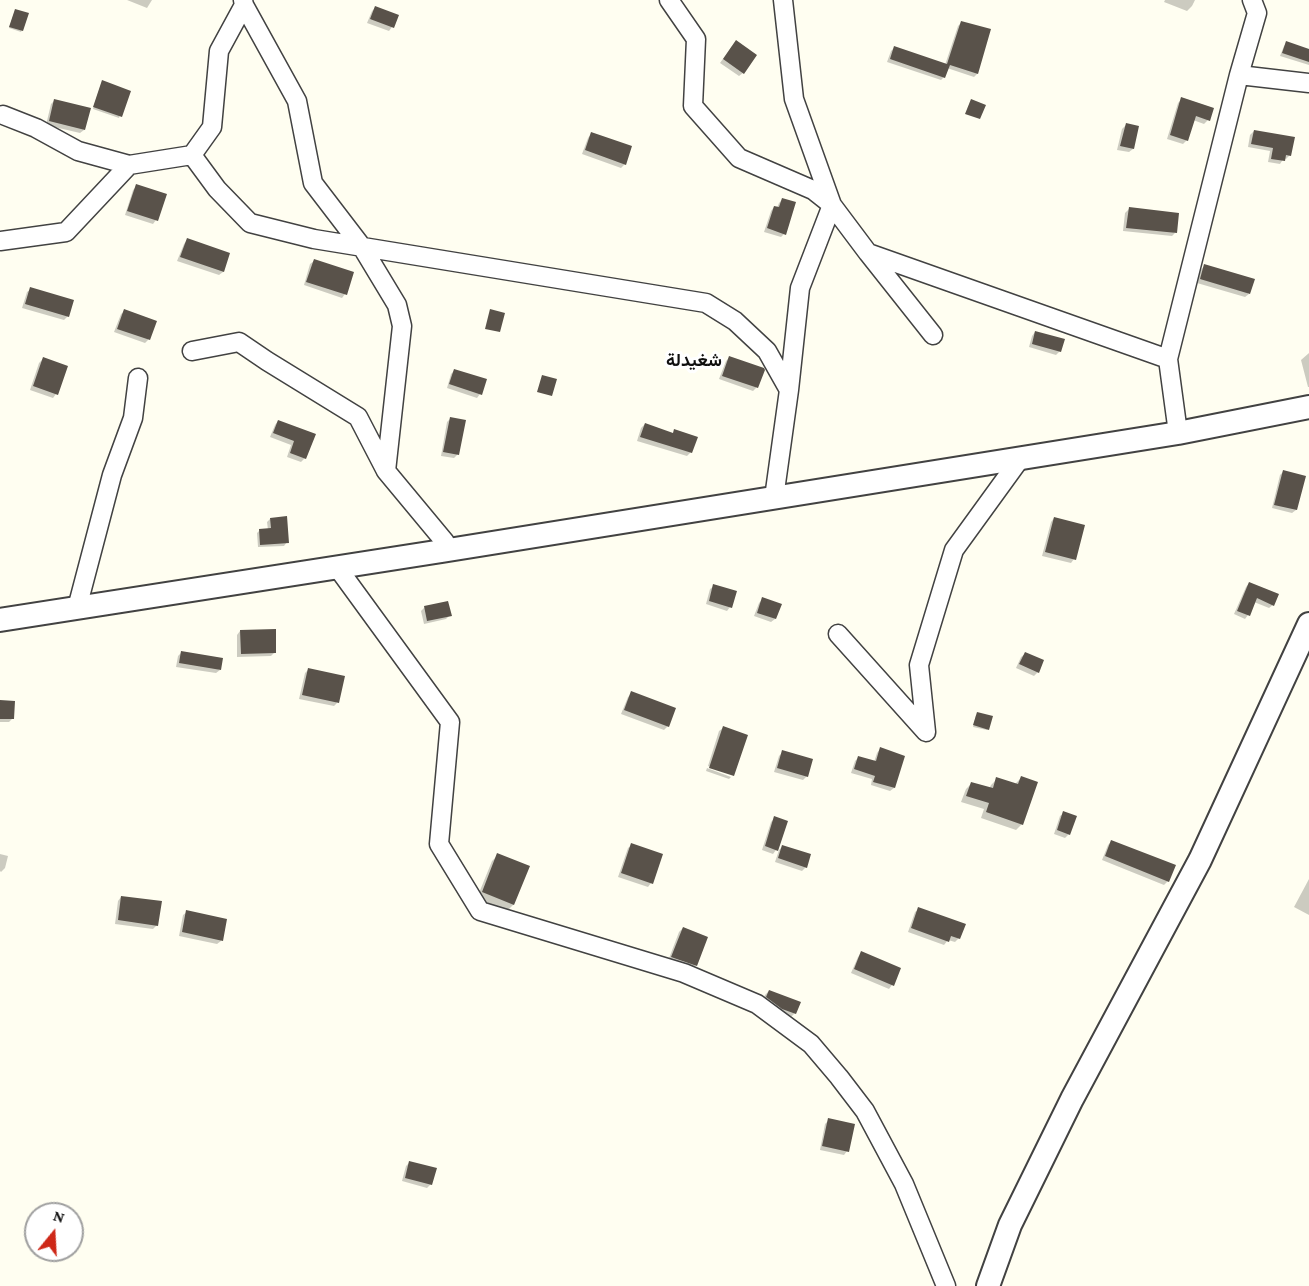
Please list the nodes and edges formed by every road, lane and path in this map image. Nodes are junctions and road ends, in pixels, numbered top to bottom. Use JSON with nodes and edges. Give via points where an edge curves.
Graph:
{"nodes":[{"id":1,"x":669,"y":0,"type":"edge"},
{"id":2,"x":783,"y":0,"type":"edge"},
{"id":3,"x":1252,"y":0,"type":"edge"},
{"id":4,"x":244,"y":3,"type":"edge"},
{"id":5,"x":1239,"y":75,"type":"junction"},
{"id":6,"x":1309,"y":83,"type":"edge"},
{"id":7,"x":3,"y":115,"type":"dead end"},
{"id":8,"x":192,"y":155,"type":"junction"},
{"id":9,"x":129,"y":165,"type":"junction"},
{"id":10,"x":832,"y":205,"type":"junction"},
{"id":11,"x":0,"y":241,"type":"edge"},
{"id":12,"x":362,"y":247,"type":"junction"},
{"id":13,"x":868,"y":253,"type":"junction"},
{"id":14,"x":933,"y":334,"type":"dead end"},
{"id":15,"x":192,"y":351,"type":"dead end"},
{"id":16,"x":1168,"y":359,"type":"junction"},
{"id":17,"x":138,"y":378,"type":"dead end"},
{"id":18,"x":789,"y":390,"type":"junction"},
{"id":19,"x":1309,"y":407,"type":"edge"},
{"id":20,"x":1178,"y":433,"type":"junction"},
{"id":21,"x":1020,"y":459,"type":"junction"},
{"id":22,"x":386,"y":471,"type":"junction"},
{"id":23,"x":774,"y":498,"type":"junction"},
{"id":24,"x":442,"y":551,"type":"junction"},
{"id":25,"x":337,"y":567,"type":"junction"},
{"id":26,"x":77,"y":608,"type":"junction"},
{"id":27,"x":0,"y":620,"type":"edge"},
{"id":28,"x":1309,"y":624,"type":"edge"},
{"id":29,"x":838,"y":634,"type":"dead end"},
{"id":30,"x":946,"y":1286,"type":"edge"},
{"id":31,"x":988,"y":1286,"type":"edge"}],
"edges":[{"from":1,"to":10,"type":"street","via":[[696,39],[693,106],[739,158],[813,190]]},
{"from":2,"to":10,"type":"street","via":[[794,99]]},
{"from":3,"to":5,"type":"street","via":[[1257,13]]},
{"from":4,"to":8,"type":"street","via":[[219,51],[212,127]]},
{"from":4,"to":12,"type":"street","via":[[297,101],[313,183]]},
{"from":5,"to":6,"type":"street"},
{"from":5,"to":16,"type":"street"},
{"from":7,"to":9,"type":"street","via":[[78,151]]},
{"from":8,"to":9,"type":"street"},
{"from":8,"to":12,"type":"street","via":[[217,189],[250,223]]},
{"from":9,"to":11,"type":"street","via":[[66,232]]},
{"from":10,"to":13,"type":"street"},
{"from":10,"to":18,"type":"street","via":[[800,288]]},
{"from":12,"to":18,"type":"street","via":[[706,303],[735,321],[767,351]]},
{"from":12,"to":22,"type":"street","via":[[397,305],[402,326]]},
{"from":13,"to":14,"type":"street"},
{"from":13,"to":16,"type":"street"},
{"from":15,"to":22,"type":"street","via":[[239,342],[358,417]]},
{"from":16,"to":20,"type":"street"},
{"from":17,"to":26,"type":"street","via":[[133,418],[112,475]]},
{"from":18,"to":23,"type":"street"},
{"from":19,"to":20,"type":"street"},
{"from":20,"to":21,"type":"street"},
{"from":21,"to":23,"type":"street"},
{"from":21,"to":29,"type":"street","via":[[954,550],[919,665],[926,732]]},
{"from":22,"to":24,"type":"street","via":[[445,542]]},
{"from":23,"to":24,"type":"street"},
{"from":24,"to":25,"type":"street"},
{"from":25,"to":26,"type":"street"},
{"from":25,"to":30,"type":"street","via":[[450,722],[439,844],[480,911],[684,973],[757,1004],[811,1044],[865,1112],[903,1184]]},
{"from":26,"to":27,"type":"street"},
{"from":28,"to":31,"type":"street","via":[[1200,860],[1010,1225]]}]}
